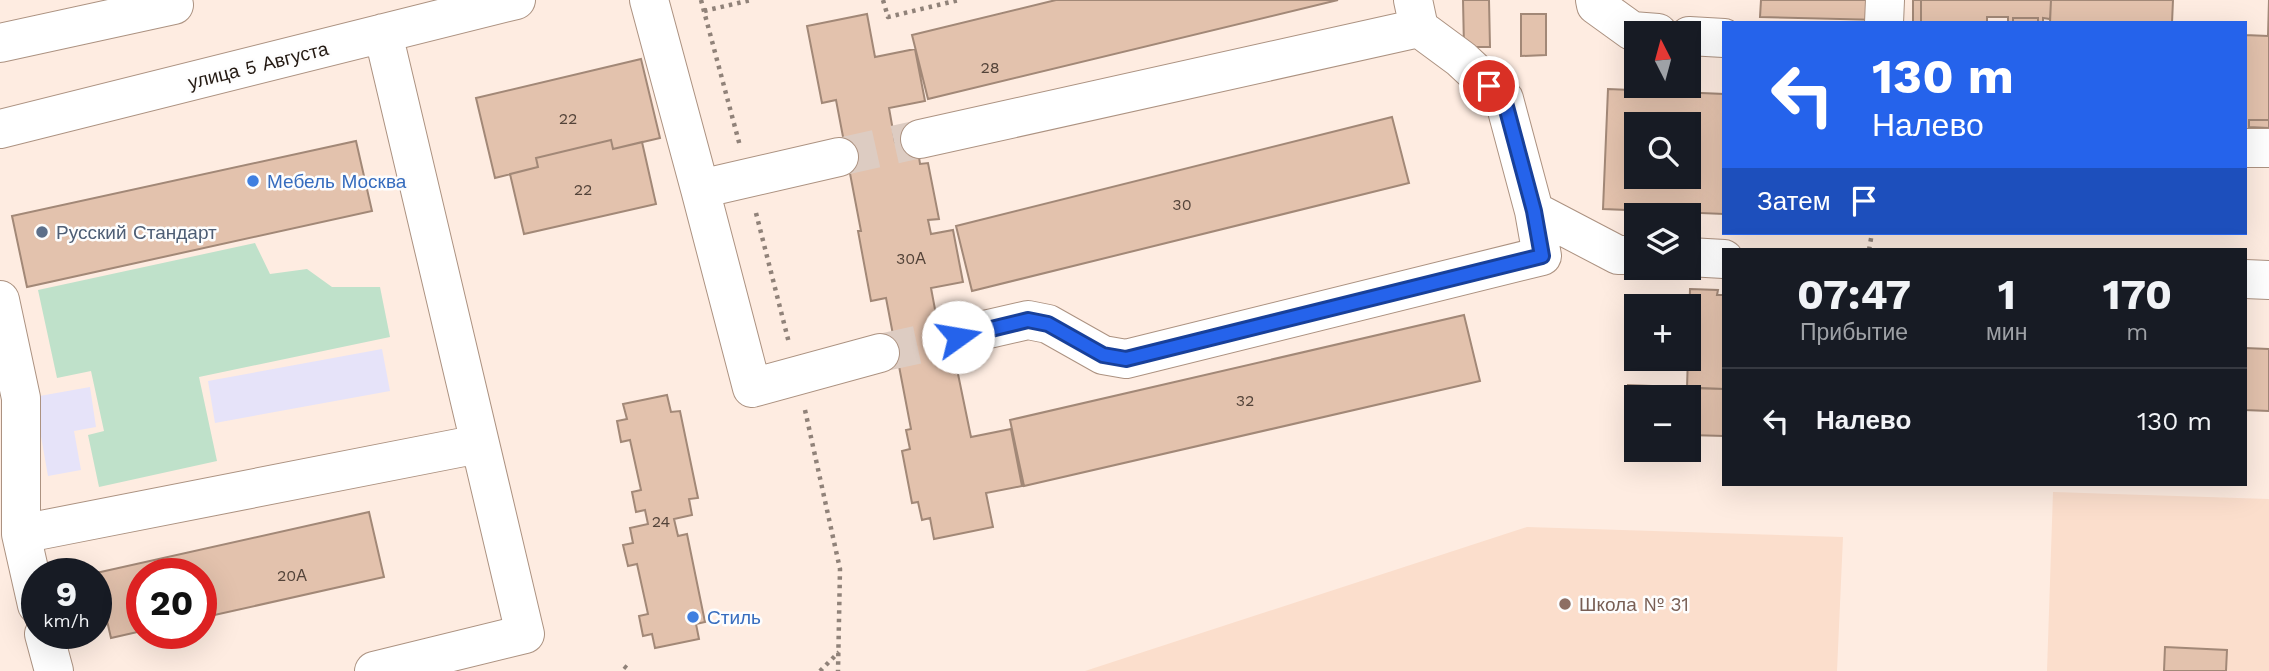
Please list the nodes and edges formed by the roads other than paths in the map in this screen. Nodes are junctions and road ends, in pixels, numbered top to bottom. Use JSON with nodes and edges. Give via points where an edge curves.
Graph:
{"nodes":[{"id":1,"x":516,"y":0,"type":"edge"},
{"id":2,"x":649,"y":0,"type":"edge"},
{"id":3,"x":1595,"y":0,"type":"edge"},
{"id":4,"x":1885,"y":0,"type":"edge"},
{"id":5,"x":174,"y":5,"type":"dead end"},
{"id":6,"x":1416,"y":14,"type":"edge"},
{"id":7,"x":1884,"y":21,"type":"edge"},
{"id":8,"x":1624,"y":25,"type":"edge"},
{"id":9,"x":383,"y":33,"type":"junction"},
{"id":10,"x":1701,"y":37,"type":"edge"},
{"id":11,"x":1722,"y":38,"type":"edge"},
{"id":12,"x":0,"y":43,"type":"edge"},
{"id":13,"x":0,"y":129,"type":"edge"},
{"id":14,"x":920,"y":139,"type":"tunnel mouth"},
{"id":15,"x":2247,"y":148,"type":"edge"},
{"id":16,"x":2269,"y":149,"type":"edge"},
{"id":17,"x":839,"y":157,"type":"tunnel mouth"},
{"id":18,"x":701,"y":189,"type":"junction"},
{"id":19,"x":1534,"y":211,"type":"junction"},
{"id":20,"x":1624,"y":255,"type":"edge"},
{"id":21,"x":1701,"y":258,"type":"edge"},
{"id":22,"x":1722,"y":259,"type":"edge"},
{"id":23,"x":2247,"y":279,"type":"edge"},
{"id":24,"x":2269,"y":280,"type":"edge"},
{"id":25,"x":0,"y":300,"type":"edge"},
{"id":26,"x":958,"y":337,"type":"tunnel mouth"},
{"id":27,"x":880,"y":353,"type":"tunnel mouth"},
{"id":28,"x":479,"y":444,"type":"junction"},
{"id":29,"x":21,"y":534,"type":"junction"},
{"id":30,"x":21,"y":558,"type":"edge"},
{"id":31,"x":48,"y":649,"type":"edge"},
{"id":32,"x":54,"y":671,"type":"edge"},
{"id":33,"x":374,"y":671,"type":"edge"}],
"edges":[{"from":1,"to":9,"type":"street","name":"улица 5 Августа"},
{"from":2,"to":18,"type":"street"},
{"from":3,"to":8,"type":"street"},
{"from":4,"to":7,"type":"street"},
{"from":5,"to":12,"type":"street"},
{"from":6,"to":14,"type":"street"},
{"from":6,"to":19,"type":"street","via":[[1504,99]]},
{"from":9,"to":13,"type":"street","name":"улица 5 Августа"},
{"from":9,"to":28,"type":"street"},
{"from":10,"to":11,"type":"street"},
{"from":15,"to":16,"type":"street"},
{"from":17,"to":18,"type":"street"},
{"from":18,"to":27,"type":"street","via":[[752,388]]},
{"from":19,"to":20,"type":"street"},
{"from":19,"to":26,"type":"street","via":[[1542,256],[1126,359],[1103,355],[1048,324],[1028,320]]},
{"from":21,"to":22,"type":"street"},
{"from":23,"to":24,"type":"street"},
{"from":25,"to":29,"type":"street","via":[[21,398]]},
{"from":28,"to":29,"type":"street"},
{"from":28,"to":33,"type":"street","via":[[525,634]]},
{"from":29,"to":30,"type":"street"},
{"from":31,"to":32,"type":"street"}]}
